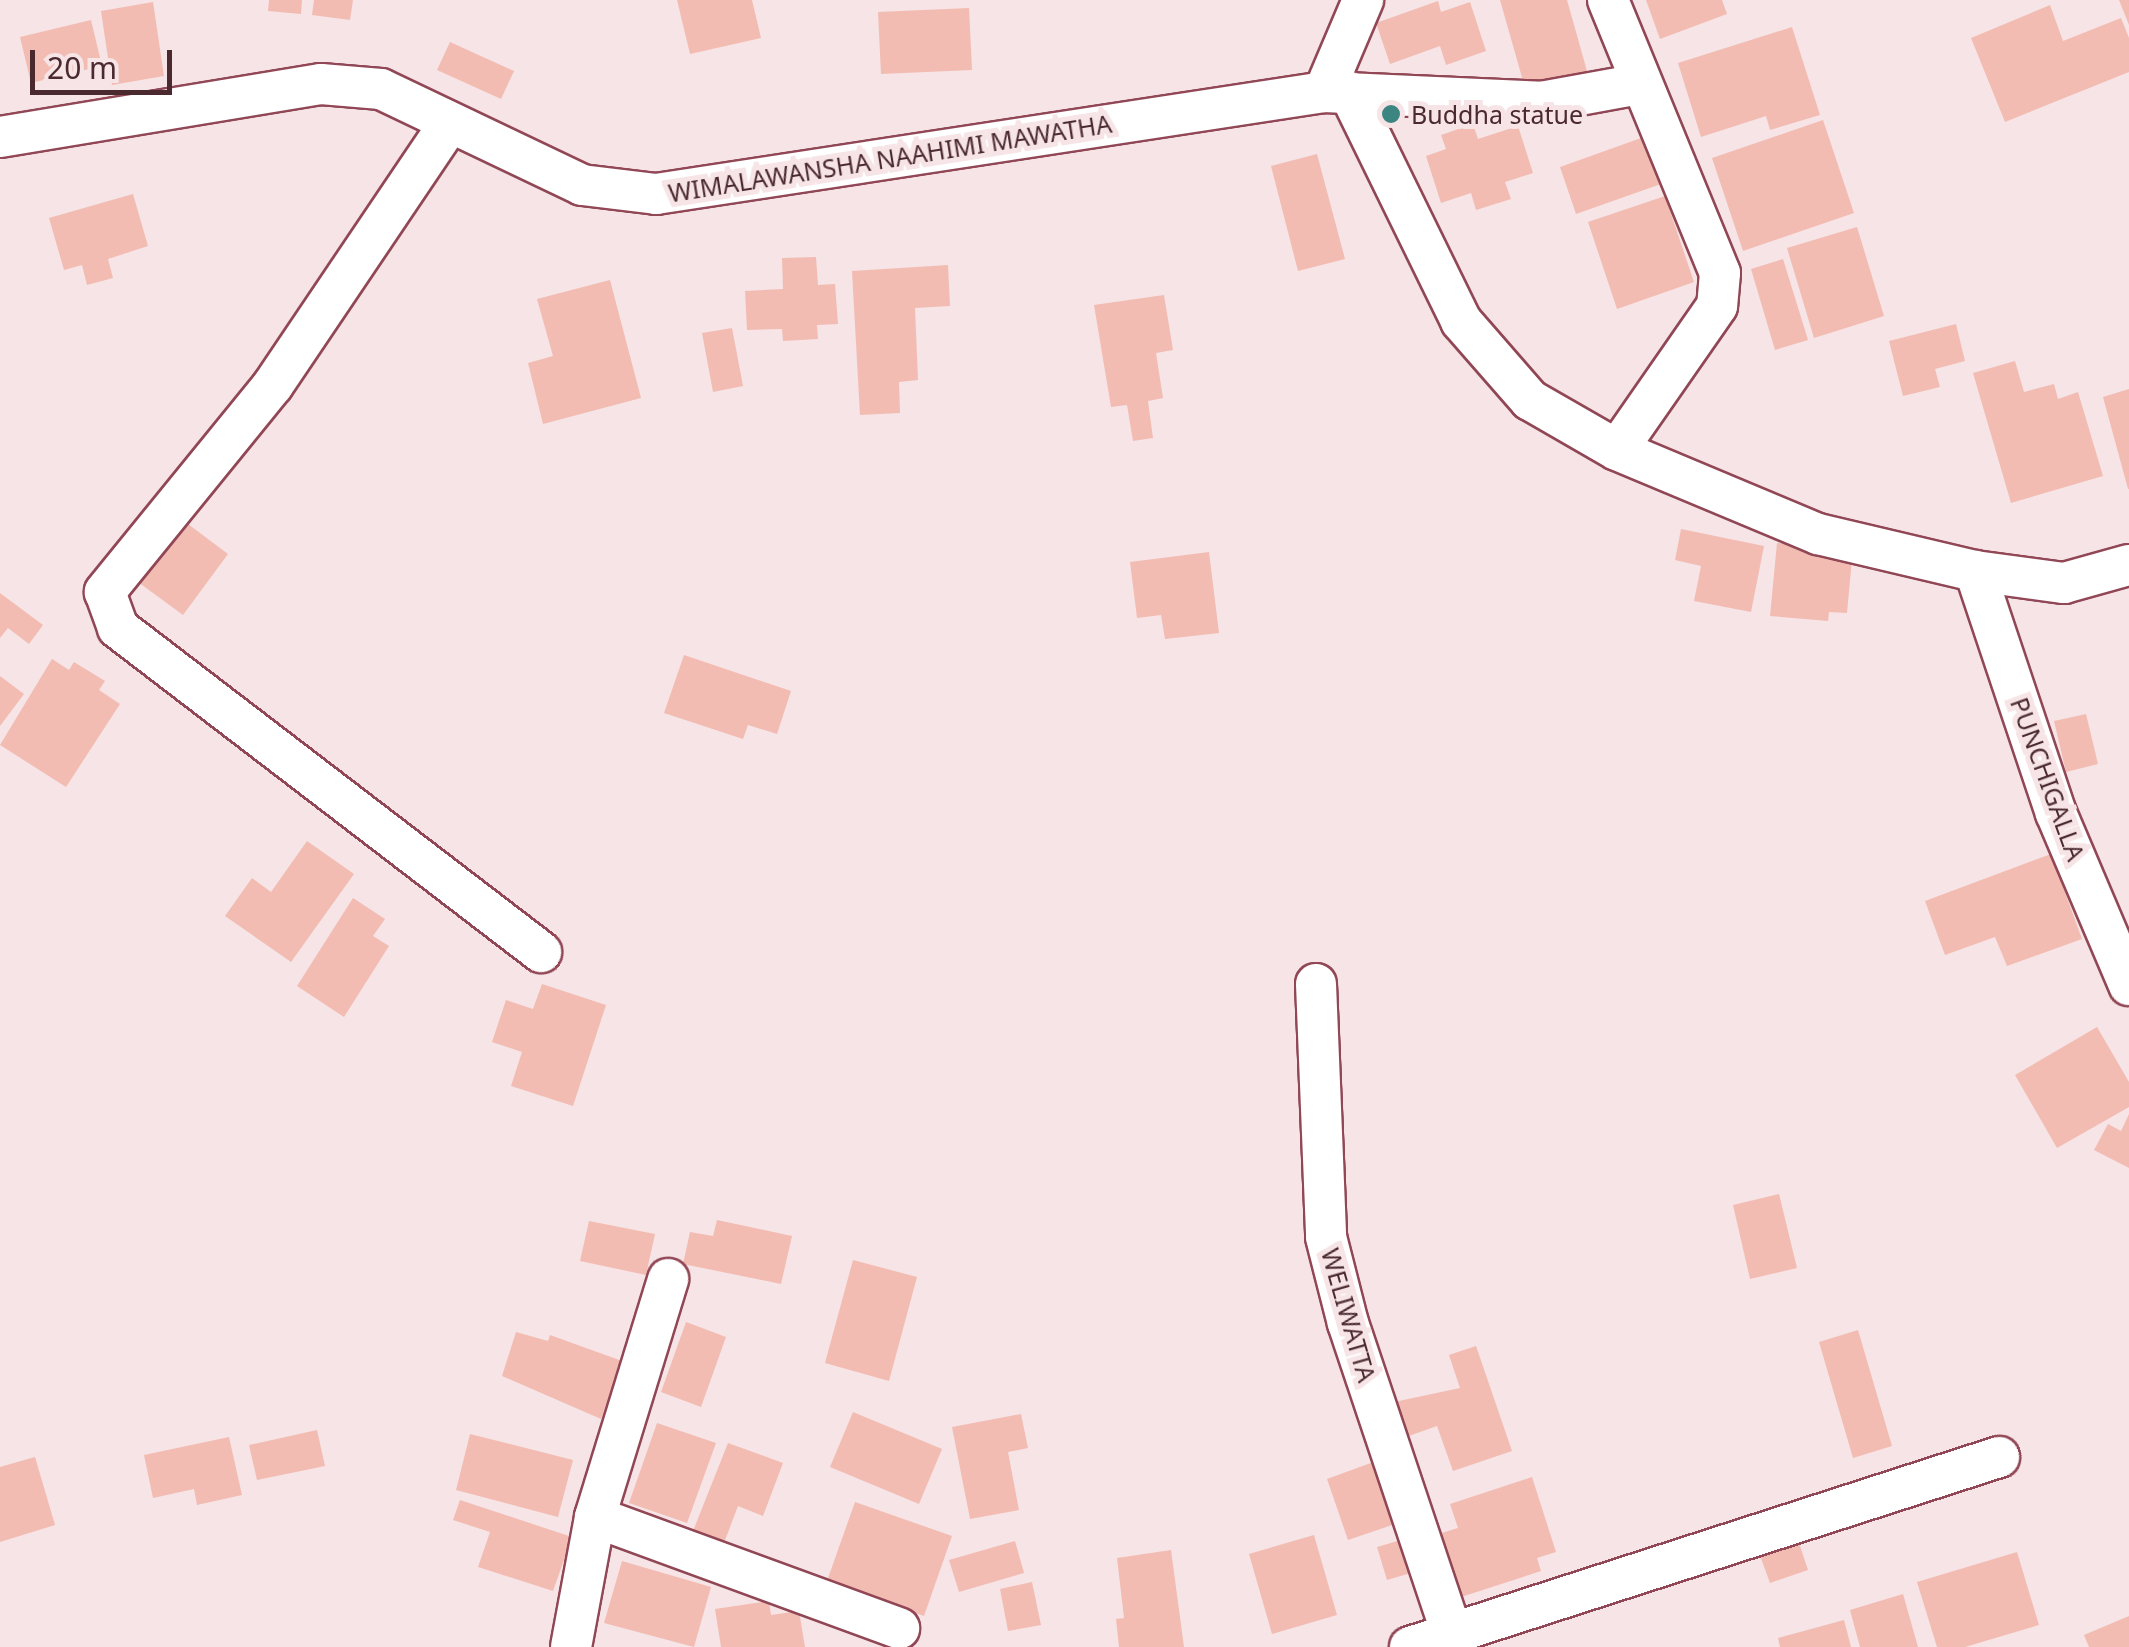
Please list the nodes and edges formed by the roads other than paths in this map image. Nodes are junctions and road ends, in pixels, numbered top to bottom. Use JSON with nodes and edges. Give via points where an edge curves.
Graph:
{"nodes":[{"id":1,"x":1364,"y":0,"type":"edge"},
{"id":2,"x":1608,"y":0,"type":"edge"},
{"id":3,"x":1640,"y":84,"type":"junction"},
{"id":4,"x":1336,"y":92,"type":"junction"},
{"id":5,"x":450,"y":124,"type":"junction"},
{"id":6,"x":0,"y":137,"type":"edge"},
{"id":7,"x":1616,"y":450,"type":"junction"},
{"id":8,"x":2129,"y":565,"type":"edge"},
{"id":9,"x":1976,"y":571,"type":"junction"},
{"id":10,"x":541,"y":952,"type":"dead end"},
{"id":11,"x":1316,"y":984,"type":"dead end"},
{"id":12,"x":2129,"y":985,"type":"edge"},
{"id":13,"x":668,"y":1279,"type":"dead end"},
{"id":14,"x":1999,"y":1457,"type":"dead end"},
{"id":15,"x":595,"y":1517,"type":"junction"},
{"id":16,"x":898,"y":1628,"type":"dead end"},
{"id":17,"x":1452,"y":1633,"type":"junction"},
{"id":18,"x":571,"y":1647,"type":"edge"},
{"id":19,"x":1410,"y":1647,"type":"edge"}],
"edges":[{"from":1,"to":4,"type":"street"},
{"from":2,"to":3,"type":"street"},
{"from":3,"to":4,"type":"street","name":"WIMALAWANSHA NAAHIMI MAWATHA","via":[[1541,102]]},
{"from":3,"to":7,"type":"street","via":[[1720,273],[1717,306]]},
{"from":4,"to":5,"type":"street","name":"WIMALAWANSHA NAAHIMI MAWATHA","via":[[656,194],[582,186]]},
{"from":4,"to":7,"type":"street","via":[[1461,321],[1530,400]]},
{"from":5,"to":6,"type":"street","name":"WIMALAWANSHA NAAHIMI MAWATHA","via":[[381,89],[321,84]]},
{"from":5,"to":10,"type":"street","via":[[273,385],[104,592],[118,628]]},
{"from":7,"to":9,"type":"street","via":[[1818,534]]},
{"from":8,"to":9,"type":"street","via":[[2064,583]]},
{"from":9,"to":12,"type":"street","name":"PUNCHIGALLA","via":[[2056,813]]},
{"from":11,"to":17,"type":"street","name":"WELIWATTA","via":[[1326,1237],[1348,1323]]},
{"from":13,"to":15,"type":"street"},
{"from":14,"to":17,"type":"street"},
{"from":15,"to":16,"type":"street"},
{"from":15,"to":18,"type":"street"},
{"from":17,"to":19,"type":"street"}]}
